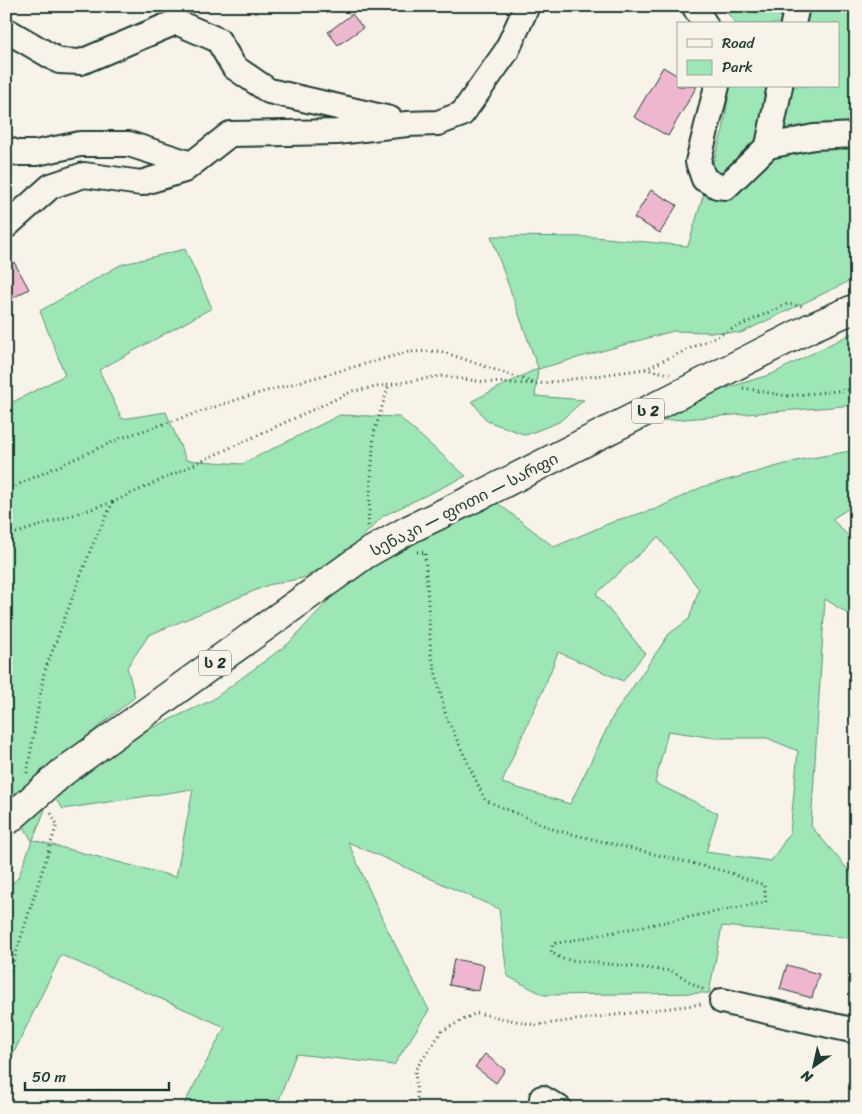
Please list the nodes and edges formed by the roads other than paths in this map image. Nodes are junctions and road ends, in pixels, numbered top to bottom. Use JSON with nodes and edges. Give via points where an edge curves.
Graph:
{"nodes":[{"id":1,"x":527,"y":6,"type":"edge"},
{"id":2,"x":694,"y":6,"type":"edge"},
{"id":3,"x":797,"y":6,"type":"edge"},
{"id":4,"x":704,"y":22,"type":"edge"},
{"id":5,"x":793,"y":22,"type":"edge"},
{"id":6,"x":6,"y":30,"type":"edge"},
{"id":7,"x":716,"y":88,"type":"edge"},
{"id":8,"x":780,"y":88,"type":"edge"},
{"id":9,"x":408,"y":124,"type":"junction"},
{"id":10,"x":856,"y":135,"type":"edge"},
{"id":11,"x":768,"y":146,"type":"junction"},
{"id":12,"x":6,"y":149,"type":"edge"},
{"id":13,"x":191,"y":164,"type":"junction"},
{"id":14,"x":6,"y":226,"type":"edge"},
{"id":15,"x":856,"y":308,"type":"edge"},
{"id":16,"x":6,"y":822,"type":"edge"},
{"id":17,"x":722,"y":1001,"type":"road end"},
{"id":18,"x":856,"y":1031,"type":"edge"}],
"edges":[{"from":1,"to":9,"type":"street","via":[[506,52],[462,114],[438,124]]},
{"from":2,"to":4,"type":"street"},
{"from":3,"to":5,"type":"street"},
{"from":6,"to":9,"type":"street","via":[[59,62],[81,62],[176,22],[218,40],[234,67],[269,91]]},
{"from":7,"to":11,"type":"street","via":[[698,162],[704,179],[726,187]]},
{"from":8,"to":11,"type":"street"},
{"from":9,"to":13,"type":"street","via":[[336,132],[230,134]]},
{"from":10,"to":11,"type":"street","via":[[814,137]]},
{"from":12,"to":13,"type":"street","via":[[17,153],[36,153],[80,144],[129,144]]},
{"from":13,"to":14,"type":"street","via":[[184,170],[141,183],[84,175],[51,186]]},
{"from":15,"to":16,"type":"highway","name":"სენაკი — ფოთი — სარფი","number":"ს 2","bridge":true,"via":[[808,317],[366,554],[63,772]]},
{"from":17,"to":18,"type":"street"}]}
